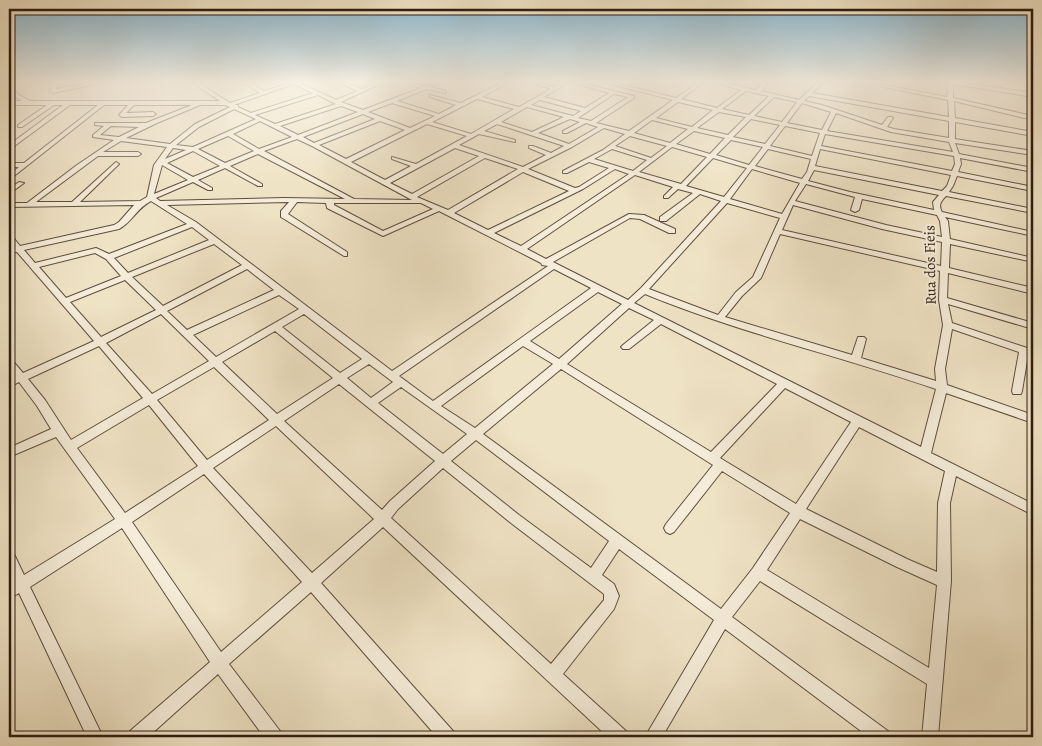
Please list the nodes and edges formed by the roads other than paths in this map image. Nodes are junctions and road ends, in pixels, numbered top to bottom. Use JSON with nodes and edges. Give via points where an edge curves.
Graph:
{"nodes":[{"id":1,"x":33,"y":117,"type":"edge"},
{"id":2,"x":51,"y":117,"type":"edge"},
{"id":3,"x":86,"y":117,"type":"edge"},
{"id":4,"x":168,"y":117,"type":"edge"},
{"id":5,"x":211,"y":117,"type":"edge"},
{"id":6,"x":257,"y":117,"type":"edge"},
{"id":7,"x":301,"y":117,"type":"edge"},
{"id":8,"x":349,"y":117,"type":"edge"},
{"id":9,"x":374,"y":117,"type":"edge"},
{"id":10,"x":439,"y":117,"type":"edge"},
{"id":11,"x":506,"y":117,"type":"edge"},
{"id":12,"x":571,"y":117,"type":"joint"},
{"id":13,"x":598,"y":117,"type":"edge"},
{"id":14,"x":709,"y":117,"type":"edge"},
{"id":15,"x":749,"y":117,"type":"edge"},
{"id":16,"x":754,"y":117,"type":"edge"},
{"id":17,"x":789,"y":117,"type":"edge"},
{"id":18,"x":831,"y":117,"type":"edge"},
{"id":19,"x":852,"y":117,"type":"edge"},
{"id":20,"x":931,"y":117,"type":"edge"},
{"id":21,"x":952,"y":117,"type":"edge"},
{"id":22,"x":650,"y":118,"type":"joint"},
{"id":23,"x":890,"y":118,"type":"dead end"},
{"id":24,"x":261,"y":119,"type":"junction"},
{"id":25,"x":380,"y":119,"type":"junction"},
{"id":26,"x":952,"y":120,"type":"junction"},
{"id":27,"x":427,"y":122,"type":"junction"},
{"id":28,"x":497,"y":122,"type":"junction"},
{"id":29,"x":589,"y":122,"type":"junction"},
{"id":30,"x":784,"y":123,"type":"junction"},
{"id":31,"x":96,"y":124,"type":"dead end"},
{"id":32,"x":110,"y":124,"type":"junction"},
{"id":33,"x":148,"y":125,"type":"junction"},
{"id":34,"x":20,"y":126,"type":"dead end"},
{"id":35,"x":275,"y":126,"type":"junction"},
{"id":36,"x":603,"y":126,"type":"junction"},
{"id":37,"x":884,"y":127,"type":"junction"},
{"id":38,"x":692,"y":129,"type":"junction"},
{"id":39,"x":410,"y":130,"type":"junction"},
{"id":40,"x":565,"y":132,"type":"dead end"},
{"id":41,"x":823,"y":132,"type":"junction"},
{"id":42,"x":228,"y":133,"type":"junction"},
{"id":43,"x":629,"y":133,"type":"junction"},
{"id":44,"x":476,"y":134,"type":"junction"},
{"id":45,"x":532,"y":134,"type":"junction"},
{"id":46,"x":1033,"y":134,"type":"edge"},
{"id":47,"x":297,"y":136,"type":"junction"},
{"id":48,"x":121,"y":138,"type":"junction"},
{"id":49,"x":730,"y":138,"type":"junction"},
{"id":50,"x":952,"y":139,"type":"junction"},
{"id":51,"x":513,"y":142,"type":"dead end"},
{"id":52,"x":172,"y":144,"type":"junction"},
{"id":53,"x":314,"y":145,"type":"junction"},
{"id":54,"x":455,"y":146,"type":"junction"},
{"id":55,"x":570,"y":146,"type":"junction"},
{"id":56,"x":671,"y":146,"type":"junction"},
{"id":57,"x":531,"y":147,"type":"dead end"},
{"id":58,"x":765,"y":147,"type":"junction"},
{"id":59,"x":817,"y":147,"type":"junction"},
{"id":60,"x":9,"y":148,"type":"edge"},
{"id":61,"x":611,"y":148,"type":"junction"},
{"id":62,"x":194,"y":149,"type":"junction"},
{"id":63,"x":258,"y":151,"type":"junction"},
{"id":64,"x":1033,"y":153,"type":"edge"},
{"id":65,"x":97,"y":154,"type":"junction"},
{"id":66,"x":138,"y":154,"type":"dead end"},
{"id":67,"x":957,"y":154,"type":"junction"},
{"id":68,"x":484,"y":155,"type":"junction"},
{"id":69,"x":550,"y":155,"type":"junction"},
{"id":70,"x":712,"y":157,"type":"junction"},
{"id":71,"x":394,"y":158,"type":"dead end"},
{"id":72,"x":813,"y":158,"type":"junction"},
{"id":73,"x":590,"y":160,"type":"junction"},
{"id":74,"x":652,"y":160,"type":"junction"},
{"id":75,"x":346,"y":162,"type":"junction"},
{"id":76,"x":116,"y":164,"type":"dead end"},
{"id":77,"x":159,"y":164,"type":"junction"},
{"id":78,"x":9,"y":165,"type":"edge"},
{"id":79,"x":25,"y":165,"type":"junction"},
{"id":80,"x":224,"y":166,"type":"junction"},
{"id":81,"x":417,"y":166,"type":"junction"},
{"id":82,"x":752,"y":166,"type":"junction"},
{"id":83,"x":812,"y":167,"type":"junction"},
{"id":84,"x":613,"y":168,"type":"junction"},
{"id":85,"x":523,"y":169,"type":"junction"},
{"id":86,"x":1033,"y":170,"type":"edge"},
{"id":87,"x":565,"y":172,"type":"dead end"},
{"id":88,"x":633,"y":174,"type":"junction"},
{"id":89,"x":954,"y":174,"type":"junction"},
{"id":90,"x":9,"y":178,"type":"edge"},
{"id":91,"x":193,"y":180,"type":"junction"},
{"id":92,"x":386,"y":182,"type":"junction"},
{"id":93,"x":804,"y":182,"type":"junction"},
{"id":94,"x":21,"y":183,"type":"dead end"},
{"id":95,"x":260,"y":185,"type":"dead end"},
{"id":96,"x":680,"y":187,"type":"junction"},
{"id":97,"x":210,"y":189,"type":"dead end"},
{"id":98,"x":1033,"y":189,"type":"edge"},
{"id":99,"x":9,"y":192,"type":"edge"},
{"id":100,"x":588,"y":192,"type":"junction"},
{"id":101,"x":697,"y":193,"type":"junction"},
{"id":102,"x":944,"y":193,"type":"junction"},
{"id":103,"x":666,"y":196,"type":"dead end"},
{"id":104,"x":859,"y":196,"type":"junction"},
{"id":105,"x":295,"y":200,"type":"junction"},
{"id":106,"x":330,"y":200,"type":"junction"},
{"id":107,"x":354,"y":200,"type":"junction"},
{"id":108,"x":417,"y":200,"type":"junction"},
{"id":109,"x":154,"y":201,"type":"junction"},
{"id":110,"x":726,"y":201,"type":"junction"},
{"id":111,"x":791,"y":202,"type":"junction"},
{"id":112,"x":30,"y":204,"type":"junction"},
{"id":113,"x":74,"y":204,"type":"junction"},
{"id":114,"x":139,"y":204,"type":"junction"},
{"id":115,"x":9,"y":205,"type":"edge"},
{"id":116,"x":438,"y":209,"type":"junction"},
{"id":117,"x":855,"y":210,"type":"dead end"},
{"id":118,"x":1033,"y":211,"type":"edge"},
{"id":119,"x":448,"y":213,"type":"junction"},
{"id":120,"x":940,"y":213,"type":"junction"},
{"id":121,"x":784,"y":217,"type":"junction"},
{"id":122,"x":663,"y":219,"type":"dead end"},
{"id":123,"x":193,"y":224,"type":"junction"},
{"id":124,"x":672,"y":231,"type":"dead end"},
{"id":125,"x":777,"y":231,"type":"junction"},
{"id":126,"x":487,"y":233,"type":"junction"},
{"id":127,"x":1033,"y":234,"type":"edge"},
{"id":128,"x":9,"y":238,"type":"edge"},
{"id":129,"x":946,"y":240,"type":"junction"},
{"id":130,"x":214,"y":241,"type":"junction"},
{"id":131,"x":19,"y":248,"type":"junction"},
{"id":132,"x":520,"y":250,"type":"junction"},
{"id":133,"x":9,"y":251,"type":"edge"},
{"id":134,"x":344,"y":254,"type":"dead end"},
{"id":135,"x":109,"y":257,"type":"junction"},
{"id":136,"x":1033,"y":260,"type":"edge"},
{"id":137,"x":549,"y":264,"type":"junction"},
{"id":138,"x":32,"y":266,"type":"junction"},
{"id":139,"x":247,"y":266,"type":"junction"},
{"id":140,"x":943,"y":269,"type":"junction"},
{"id":141,"x":127,"y":277,"type":"junction"},
{"id":142,"x":597,"y":288,"type":"junction"},
{"id":143,"x":644,"y":290,"type":"junction"},
{"id":144,"x":280,"y":291,"type":"junction"},
{"id":145,"x":1033,"y":291,"type":"edge"},
{"id":146,"x":943,"y":300,"type":"junction"},
{"id":147,"x":66,"y":301,"type":"junction"},
{"id":148,"x":629,"y":304,"type":"junction"},
{"id":149,"x":162,"y":309,"type":"junction"},
{"id":150,"x":306,"y":309,"type":"junction"},
{"id":151,"x":719,"y":319,"type":"junction"},
{"id":152,"x":660,"y":320,"type":"junction"},
{"id":153,"x":948,"y":325,"type":"junction"},
{"id":154,"x":1033,"y":326,"type":"edge"},
{"id":155,"x":276,"y":327,"type":"junction"},
{"id":156,"x":186,"y":334,"type":"junction"},
{"id":157,"x":861,"y":339,"type":"dead end"},
{"id":158,"x":523,"y":341,"type":"junction"},
{"id":159,"x":100,"y":342,"type":"junction"},
{"id":160,"x":626,"y":347,"type":"dead end"},
{"id":161,"x":1028,"y":352,"type":"edge"},
{"id":162,"x":369,"y":359,"type":"junction"},
{"id":163,"x":856,"y":360,"type":"junction"},
{"id":164,"x":9,"y":362,"type":"edge"},
{"id":165,"x":216,"y":362,"type":"junction"},
{"id":166,"x":560,"y":364,"type":"junction"},
{"id":167,"x":21,"y":377,"type":"junction"},
{"id":168,"x":339,"y":378,"type":"junction"},
{"id":169,"x":397,"y":379,"type":"junction"},
{"id":170,"x":9,"y":383,"type":"edge"},
{"id":171,"x":784,"y":383,"type":"junction"},
{"id":172,"x":942,"y":387,"type":"junction"},
{"id":173,"x":1017,"y":391,"type":"dead end"},
{"id":174,"x":150,"y":399,"type":"junction"},
{"id":175,"x":371,"y":403,"type":"junction"},
{"id":176,"x":433,"y":406,"type":"junction"},
{"id":177,"x":1033,"y":419,"type":"edge"},
{"id":178,"x":858,"y":420,"type":"junction"},
{"id":179,"x":277,"y":421,"type":"junction"},
{"id":180,"x":58,"y":430,"type":"junction"},
{"id":181,"x":475,"y":434,"type":"junction"},
{"id":182,"x":70,"y":446,"type":"junction"},
{"id":183,"x":9,"y":453,"type":"edge"},
{"id":184,"x":925,"y":454,"type":"junction"},
{"id":185,"x":443,"y":461,"type":"junction"},
{"id":186,"x":717,"y":461,"type":"junction"},
{"id":187,"x":206,"y":468,"type":"junction"},
{"id":188,"x":952,"y":468,"type":"junction"},
{"id":189,"x":1033,"y":510,"type":"edge"},
{"id":190,"x":797,"y":511,"type":"junction"},
{"id":191,"x":384,"y":518,"type":"junction"},
{"id":192,"x":123,"y":520,"type":"junction"},
{"id":193,"x":670,"y":528,"type":"dead end"},
{"id":194,"x":617,"y":541,"type":"junction"},
{"id":195,"x":9,"y":558,"type":"edge"},
{"id":196,"x":758,"y":572,"type":"junction"},
{"id":197,"x":593,"y":577,"type":"junction"},
{"id":198,"x":944,"y":581,"type":"junction"},
{"id":199,"x":22,"y":583,"type":"junction"},
{"id":200,"x":312,"y":583,"type":"junction"},
{"id":201,"x":9,"y":592,"type":"edge"},
{"id":202,"x":723,"y":618,"type":"junction"},
{"id":203,"x":220,"y":664,"type":"junction"},
{"id":204,"x":552,"y":675,"type":"junction"},
{"id":205,"x":935,"y":680,"type":"junction"},
{"id":206,"x":95,"y":737,"type":"edge"},
{"id":207,"x":136,"y":737,"type":"edge"},
{"id":208,"x":274,"y":737,"type":"edge"},
{"id":209,"x":447,"y":737,"type":"edge"},
{"id":210,"x":620,"y":737,"type":"edge"},
{"id":211,"x":653,"y":737,"type":"edge"},
{"id":212,"x":882,"y":737,"type":"edge"},
{"id":213,"x":930,"y":737,"type":"edge"}],
"edges":[{"from":1,"to":34,"type":"street"},
{"from":2,"to":60,"type":"street"},
{"from":3,"to":79,"type":"street"},
{"from":4,"to":33,"type":"street"},
{"from":5,"to":52,"type":"street"},
{"from":6,"to":24,"type":"street"},
{"from":7,"to":35,"type":"street"},
{"from":8,"to":47,"type":"street"},
{"from":9,"to":25,"type":"street"},
{"from":10,"to":27,"type":"street"},
{"from":11,"to":28,"type":"street"},
{"from":12,"to":29,"type":"street"},
{"from":12,"to":45,"type":"street"},
{"from":13,"to":29,"type":"street"},
{"from":14,"to":38,"type":"street"},
{"from":15,"to":49,"type":"street"},
{"from":16,"to":30,"type":"street"},
{"from":17,"to":30,"type":"street"},
{"from":18,"to":41,"type":"street"},
{"from":19,"to":37,"type":"street"},
{"from":20,"to":26,"type":"street"},
{"from":21,"to":26,"type":"street","name":"Rua dos Fieis"},
{"from":22,"to":38,"type":"street"},
{"from":22,"to":43,"type":"street"},
{"from":23,"to":37,"type":"street"},
{"from":24,"to":35,"type":"street"},
{"from":24,"to":42,"type":"street"},
{"from":25,"to":39,"type":"street"},
{"from":25,"to":53,"type":"street"},
{"from":26,"to":46,"type":"street"},
{"from":26,"to":50,"type":"street","name":"Rua dos Fieis"},
{"from":27,"to":39,"type":"street"},
{"from":27,"to":44,"type":"street"},
{"from":28,"to":44,"type":"street"},
{"from":28,"to":45,"type":"street"},
{"from":29,"to":36,"type":"street"},
{"from":29,"to":40,"type":"street"},
{"from":30,"to":41,"type":"street"},
{"from":30,"to":58,"type":"street"},
{"from":31,"to":32,"type":"street"},
{"from":32,"to":33,"type":"street"},
{"from":32,"to":48,"type":"street","via":[[95,136]]},
{"from":33,"to":48,"type":"street"},
{"from":35,"to":47,"type":"street"},
{"from":36,"to":43,"type":"street"},
{"from":36,"to":55,"type":"street"},
{"from":37,"to":50,"type":"street"},
{"from":38,"to":49,"type":"street"},
{"from":38,"to":56,"type":"street"},
{"from":39,"to":75,"type":"street"},
{"from":41,"to":59,"type":"street"},
{"from":41,"to":67,"type":"street"},
{"from":42,"to":62,"type":"street"},
{"from":42,"to":63,"type":"street"},
{"from":43,"to":56,"type":"street"},
{"from":43,"to":61,"type":"street"},
{"from":44,"to":51,"type":"street"},
{"from":44,"to":54,"type":"street"},
{"from":45,"to":55,"type":"street"},
{"from":47,"to":53,"type":"street"},
{"from":47,"to":63,"type":"street"},
{"from":48,"to":52,"type":"street"},
{"from":48,"to":65,"type":"street"},
{"from":49,"to":58,"type":"street"},
{"from":49,"to":70,"type":"street"},
{"from":50,"to":64,"type":"street"},
{"from":50,"to":67,"type":"street","name":"Rua dos Fieis"},
{"from":52,"to":62,"type":"street"},
{"from":52,"to":77,"type":"street"},
{"from":53,"to":75,"type":"street"},
{"from":54,"to":68,"type":"street"},
{"from":54,"to":81,"type":"street"},
{"from":55,"to":69,"type":"street"},
{"from":56,"to":70,"type":"street"},
{"from":56,"to":74,"type":"street"},
{"from":57,"to":69,"type":"street"},
{"from":58,"to":72,"type":"street"},
{"from":58,"to":82,"type":"street"},
{"from":59,"to":72,"type":"street"},
{"from":59,"to":89,"type":"street"},
{"from":61,"to":73,"type":"street"},
{"from":61,"to":74,"type":"street"},
{"from":62,"to":77,"type":"street"},
{"from":62,"to":80,"type":"street"},
{"from":63,"to":80,"type":"street"},
{"from":63,"to":107,"type":"street"},
{"from":65,"to":66,"type":"street"},
{"from":65,"to":112,"type":"street"},
{"from":67,"to":86,"type":"street"},
{"from":67,"to":89,"type":"street","name":"Rua dos Fieis"},
{"from":68,"to":85,"type":"street"},
{"from":68,"to":108,"type":"street"},
{"from":69,"to":85,"type":"street"},
{"from":70,"to":82,"type":"street"},
{"from":70,"to":96,"type":"street"},
{"from":71,"to":81,"type":"street"},
{"from":72,"to":83,"type":"street"},
{"from":73,"to":84,"type":"street"},
{"from":73,"to":87,"type":"street"},
{"from":74,"to":88,"type":"street"},
{"from":75,"to":92,"type":"street"},
{"from":76,"to":113,"type":"street"},
{"from":77,"to":91,"type":"street"},
{"from":77,"to":109,"type":"street"},
{"from":78,"to":79,"type":"street"},
{"from":79,"to":90,"type":"street"},
{"from":80,"to":91,"type":"street"},
{"from":80,"to":95,"type":"street"},
{"from":81,"to":92,"type":"street"},
{"from":82,"to":93,"type":"street"},
{"from":82,"to":110,"type":"street"},
{"from":83,"to":93,"type":"street"},
{"from":83,"to":102,"type":"street"},
{"from":84,"to":88,"type":"street"},
{"from":84,"to":100,"type":"street"},
{"from":85,"to":100,"type":"street"},
{"from":85,"to":119,"type":"street"},
{"from":88,"to":96,"type":"street"},
{"from":88,"to":100,"type":"street"},
{"from":89,"to":98,"type":"street"},
{"from":89,"to":102,"type":"street","name":"Rua dos Fieis"},
{"from":91,"to":97,"type":"street"},
{"from":91,"to":109,"type":"street"},
{"from":92,"to":108,"type":"street"},
{"from":93,"to":104,"type":"street"},
{"from":93,"to":111,"type":"street"},
{"from":94,"to":99,"type":"street"},
{"from":96,"to":101,"type":"street"},
{"from":96,"to":103,"type":"street"},
{"from":100,"to":126,"type":"street"},
{"from":100,"to":132,"type":"street"},
{"from":101,"to":110,"type":"street"},
{"from":101,"to":122,"type":"street"},
{"from":102,"to":118,"type":"street"},
{"from":102,"to":120,"type":"street","name":"Rua dos Fieis","via":[[937,202]]},
{"from":104,"to":117,"type":"street"},
{"from":104,"to":120,"type":"street"},
{"from":105,"to":106,"type":"street"},
{"from":105,"to":109,"type":"street"},
{"from":105,"to":134,"type":"street","via":[[284,215]]},
{"from":106,"to":107,"type":"street"},
{"from":106,"to":116,"type":"street","via":[[330,206],[383,234]]},
{"from":107,"to":108,"type":"street"},
{"from":108,"to":116,"type":"street"},
{"from":109,"to":114,"type":"street"},
{"from":109,"to":123,"type":"street"},
{"from":110,"to":121,"type":"street"},
{"from":110,"to":143,"type":"street"},
{"from":111,"to":121,"type":"street"},
{"from":111,"to":129,"type":"street"},
{"from":112,"to":113,"type":"street"},
{"from":112,"to":115,"type":"street"},
{"from":113,"to":114,"type":"street"},
{"from":114,"to":131,"type":"street","via":[[116,227]]},
{"from":116,"to":119,"type":"street"},
{"from":119,"to":126,"type":"street"},
{"from":120,"to":127,"type":"street"},
{"from":120,"to":129,"type":"street","name":"Rua dos Fieis"},
{"from":121,"to":125,"type":"street"},
{"from":123,"to":130,"type":"street"},
{"from":123,"to":135,"type":"street"},
{"from":124,"to":137,"type":"street","via":[[638,216],[626,217]]},
{"from":125,"to":140,"type":"street"},
{"from":125,"to":151,"type":"street","via":[[757,278]]},
{"from":126,"to":132,"type":"street"},
{"from":128,"to":131,"type":"street"},
{"from":129,"to":136,"type":"street"},
{"from":129,"to":140,"type":"street","name":"Rua dos Fieis"},
{"from":130,"to":139,"type":"street"},
{"from":130,"to":141,"type":"street"},
{"from":131,"to":133,"type":"street"},
{"from":131,"to":138,"type":"street"},
{"from":132,"to":137,"type":"street"},
{"from":135,"to":138,"type":"street","via":[[96,250]]},
{"from":135,"to":141,"type":"street"},
{"from":137,"to":142,"type":"street"},
{"from":137,"to":169,"type":"street"},
{"from":138,"to":147,"type":"street"},
{"from":139,"to":144,"type":"street"},
{"from":139,"to":149,"type":"street"},
{"from":140,"to":145,"type":"street"},
{"from":140,"to":146,"type":"street","name":"Rua dos Fieis"},
{"from":141,"to":147,"type":"street"},
{"from":141,"to":149,"type":"street"},
{"from":142,"to":148,"type":"street"},
{"from":142,"to":158,"type":"street"},
{"from":143,"to":148,"type":"street"},
{"from":143,"to":151,"type":"street"},
{"from":144,"to":150,"type":"street"},
{"from":144,"to":156,"type":"street"},
{"from":146,"to":153,"type":"street","name":"Rua dos Fieis"},
{"from":146,"to":154,"type":"street"},
{"from":147,"to":159,"type":"street"},
{"from":148,"to":152,"type":"street"},
{"from":148,"to":166,"type":"street"},
{"from":149,"to":156,"type":"street"},
{"from":149,"to":159,"type":"street"},
{"from":150,"to":155,"type":"street"},
{"from":150,"to":162,"type":"street"},
{"from":151,"to":163,"type":"street"},
{"from":152,"to":160,"type":"street"},
{"from":152,"to":171,"type":"street"},
{"from":153,"to":161,"type":"street"},
{"from":153,"to":172,"type":"street","name":"Rua dos Fieis","via":[[940,369]]},
{"from":155,"to":165,"type":"street"},
{"from":155,"to":168,"type":"street"},
{"from":156,"to":165,"type":"street"},
{"from":157,"to":163,"type":"street"},
{"from":158,"to":166,"type":"street"},
{"from":158,"to":176,"type":"street"},
{"from":159,"to":167,"type":"street"},
{"from":159,"to":174,"type":"street"},
{"from":161,"to":173,"type":"street"},
{"from":162,"to":168,"type":"street"},
{"from":162,"to":169,"type":"street"},
{"from":163,"to":172,"type":"street"},
{"from":164,"to":167,"type":"street"},
{"from":165,"to":174,"type":"street"},
{"from":165,"to":179,"type":"street"},
{"from":166,"to":181,"type":"street"},
{"from":166,"to":186,"type":"street"},
{"from":167,"to":170,"type":"street"},
{"from":167,"to":180,"type":"street"},
{"from":168,"to":175,"type":"street"},
{"from":168,"to":179,"type":"street"},
{"from":169,"to":175,"type":"street"},
{"from":169,"to":176,"type":"street"},
{"from":171,"to":178,"type":"street"},
{"from":171,"to":186,"type":"street"},
{"from":172,"to":177,"type":"street"},
{"from":172,"to":184,"type":"street","name":"Rua dos Fieis"},
{"from":174,"to":182,"type":"street"},
{"from":174,"to":187,"type":"street"},
{"from":175,"to":185,"type":"street"},
{"from":176,"to":181,"type":"street"},
{"from":178,"to":184,"type":"street"},
{"from":178,"to":190,"type":"street"},
{"from":179,"to":187,"type":"street"},
{"from":179,"to":191,"type":"street"},
{"from":180,"to":182,"type":"street"},
{"from":180,"to":183,"type":"street"},
{"from":181,"to":185,"type":"street"},
{"from":181,"to":194,"type":"street"},
{"from":182,"to":192,"type":"street"},
{"from":184,"to":188,"type":"street"},
{"from":185,"to":191,"type":"street"},
{"from":185,"to":197,"type":"street"},
{"from":186,"to":190,"type":"street"},
{"from":186,"to":193,"type":"street"},
{"from":187,"to":192,"type":"street"},
{"from":187,"to":200,"type":"street"},
{"from":188,"to":189,"type":"street"},
{"from":188,"to":198,"type":"street","via":[[944,503]]},
{"from":190,"to":196,"type":"street"},
{"from":190,"to":198,"type":"street"},
{"from":191,"to":200,"type":"street"},
{"from":191,"to":204,"type":"street"},
{"from":192,"to":199,"type":"street"},
{"from":192,"to":203,"type":"street"},
{"from":194,"to":197,"type":"street"},
{"from":194,"to":202,"type":"street"},
{"from":195,"to":199,"type":"street"},
{"from":196,"to":202,"type":"street"},
{"from":196,"to":205,"type":"street"},
{"from":197,"to":204,"type":"street","via":[[609,589],[612,596],[609,604]]},
{"from":198,"to":205,"type":"street"},
{"from":199,"to":201,"type":"street"},
{"from":199,"to":206,"type":"street"},
{"from":200,"to":203,"type":"street"},
{"from":200,"to":209,"type":"street"},
{"from":202,"to":211,"type":"street"},
{"from":202,"to":212,"type":"street"},
{"from":203,"to":207,"type":"street"},
{"from":203,"to":208,"type":"street"},
{"from":204,"to":210,"type":"street"},
{"from":205,"to":213,"type":"street"}]}
